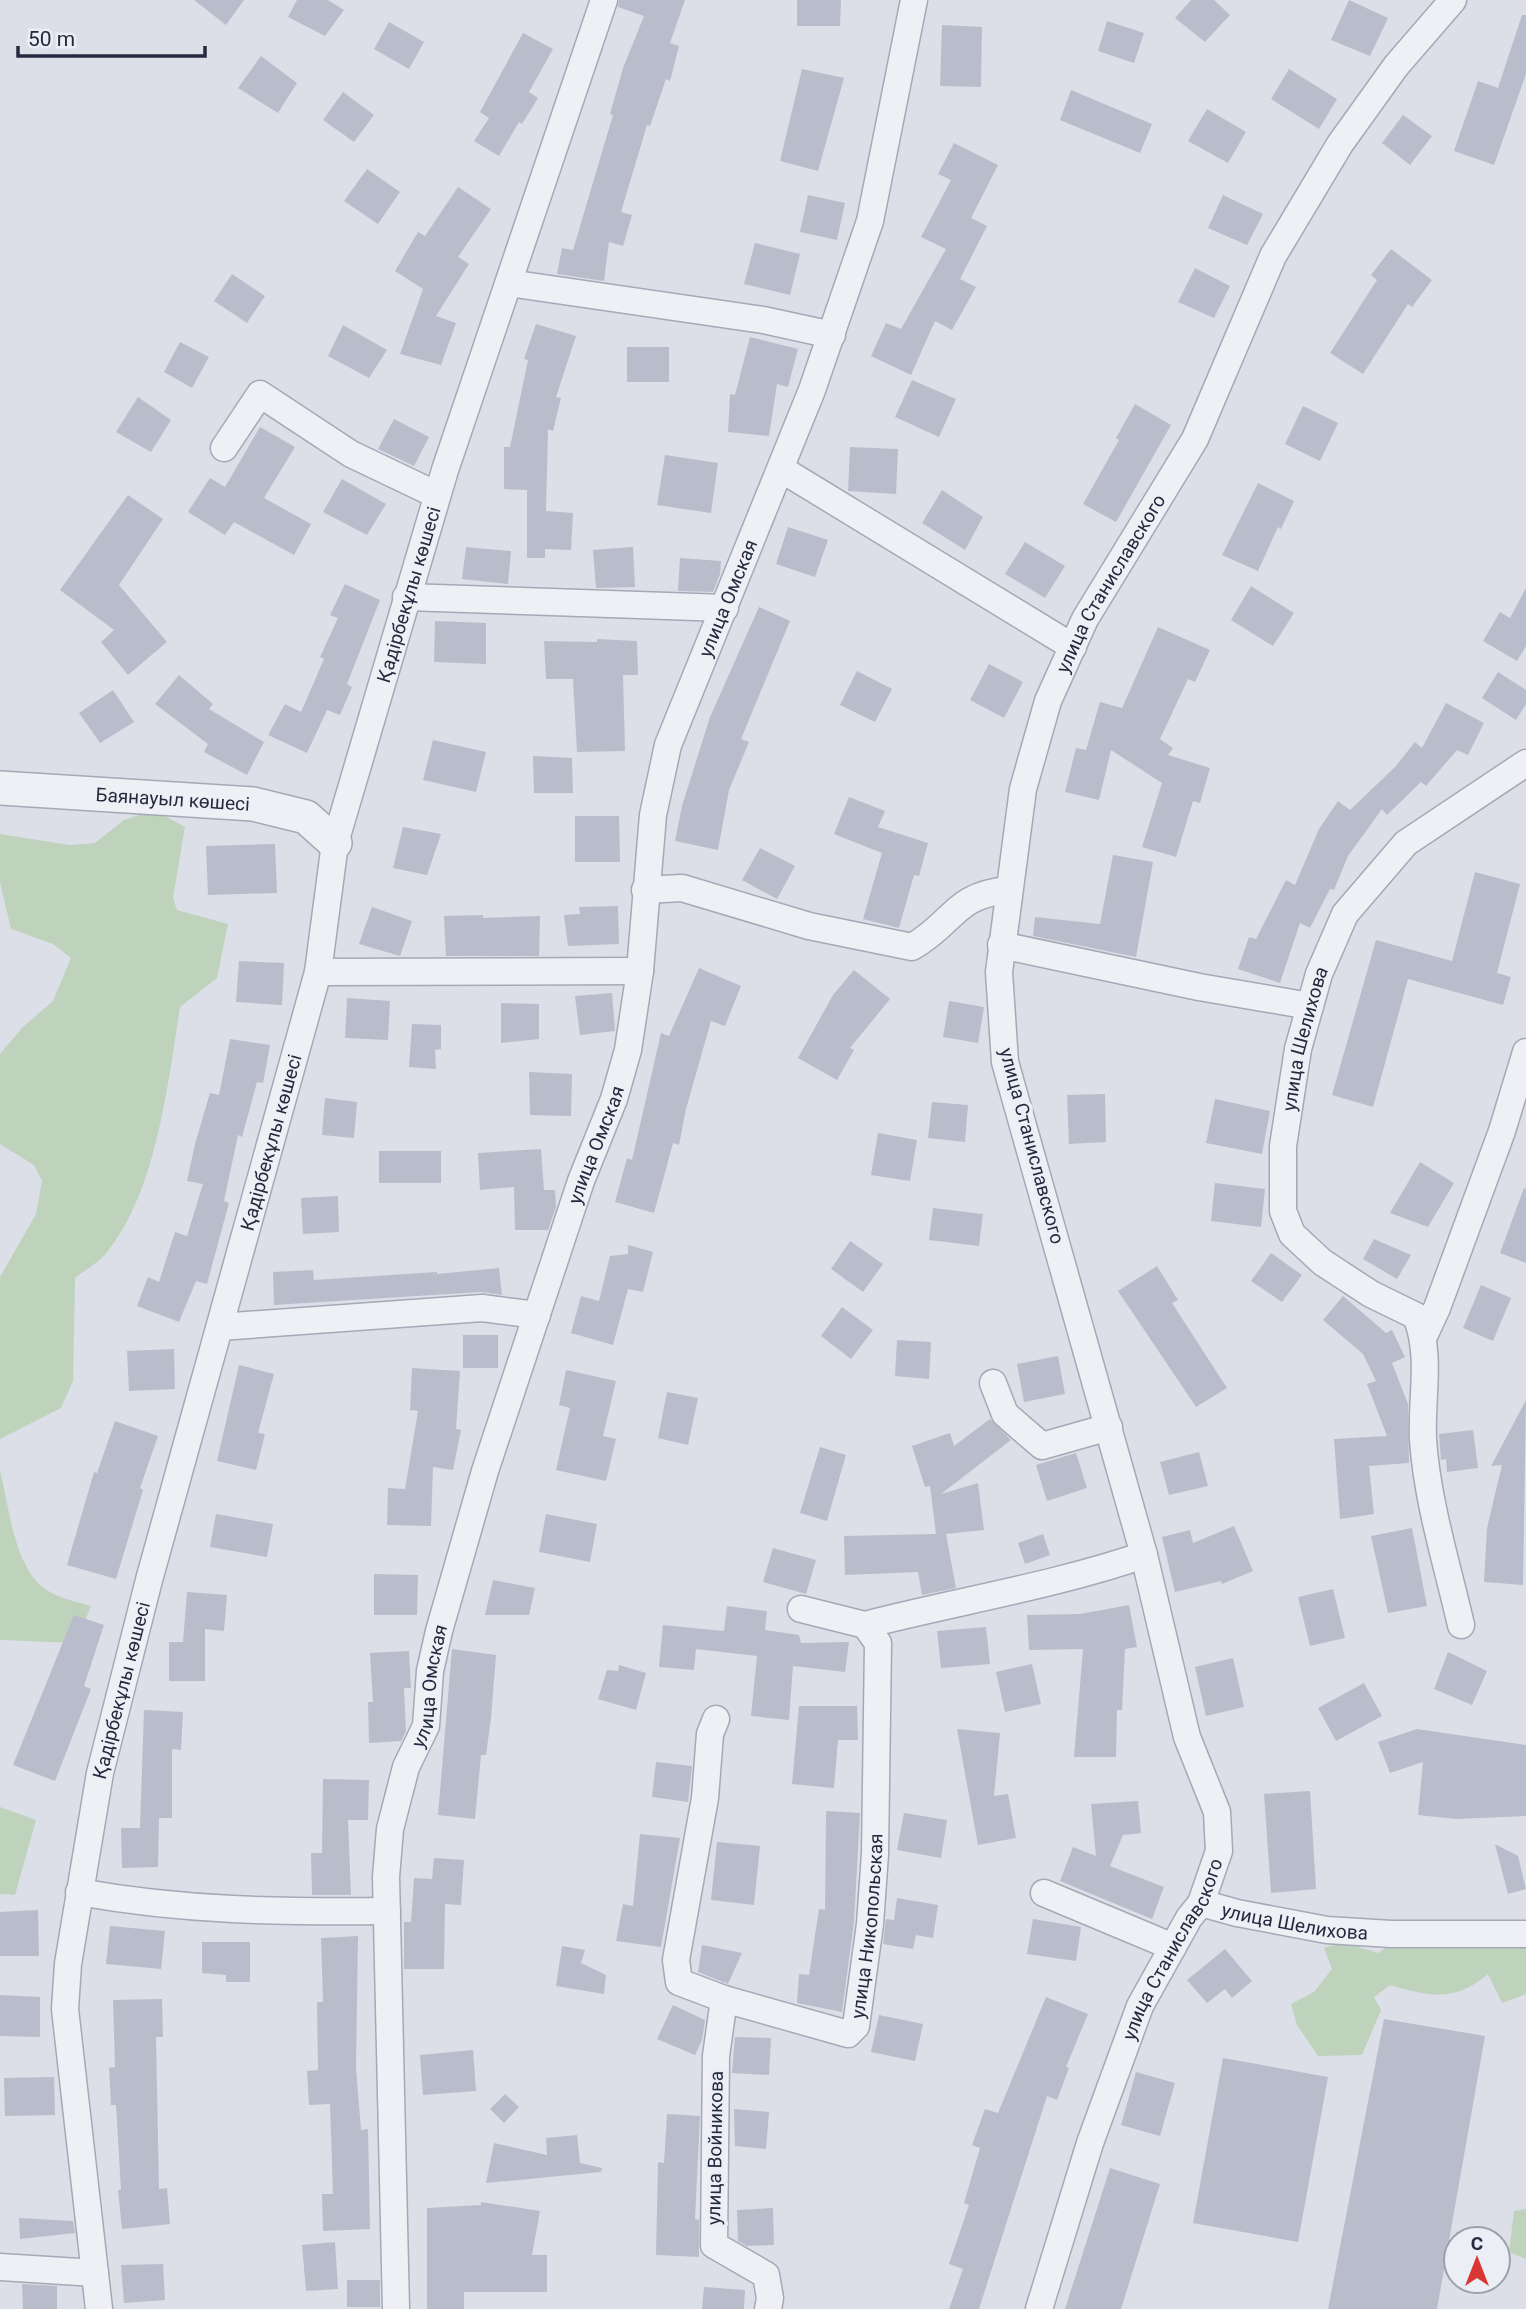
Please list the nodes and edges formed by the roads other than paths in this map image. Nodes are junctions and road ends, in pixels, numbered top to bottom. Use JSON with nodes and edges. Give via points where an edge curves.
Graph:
{"nodes":[{"id":1,"x":604,"y":0,"type":"edge"},
{"id":2,"x":914,"y":0,"type":"edge"},
{"id":3,"x":1452,"y":0,"type":"edge"},
{"id":4,"x":509,"y":283,"type":"junction"},
{"id":5,"x":832,"y":335,"type":"junction"},
{"id":6,"x":224,"y":447,"type":"dead end"},
{"id":7,"x":781,"y":469,"type":"junction"},
{"id":8,"x":437,"y":495,"type":"junction"},
{"id":9,"x":406,"y":597,"type":"junction"},
{"id":10,"x":726,"y":608,"type":"junction"},
{"id":11,"x":1073,"y":647,"type":"junction"},
{"id":12,"x":1526,"y":763,"type":"edge"},
{"id":13,"x":0,"y":788,"type":"edge"},
{"id":14,"x":335,"y":843,"type":"junction"},
{"id":15,"x":645,"y":890,"type":"junction"},
{"id":16,"x":1008,"y":890,"type":"junction"},
{"id":17,"x":1001,"y":945,"type":"junction"},
{"id":18,"x":640,"y":971,"type":"junction"},
{"id":19,"x":318,"y":972,"type":"junction"},
{"id":20,"x":1310,"y":1006,"type":"junction"},
{"id":21,"x":1526,"y":1052,"type":"edge"},
{"id":22,"x":537,"y":1315,"type":"junction"},
{"id":23,"x":220,"y":1327,"type":"junction"},
{"id":24,"x":1424,"y":1336,"type":"junction"},
{"id":25,"x":993,"y":1383,"type":"dead end"},
{"id":26,"x":1109,"y":1427,"type":"junction"},
{"id":27,"x":1144,"y":1555,"type":"junction"},
{"id":28,"x":802,"y":1609,"type":"dead end"},
{"id":29,"x":1461,"y":1625,"type":"dead end"},
{"id":30,"x":865,"y":1626,"type":"junction"},
{"id":31,"x":716,"y":1719,"type":"dead end"},
{"id":32,"x":79,"y":1892,"type":"junction"},
{"id":33,"x":1044,"y":1893,"type":"dead end"},
{"id":34,"x":1201,"y":1903,"type":"junction"},
{"id":35,"x":387,"y":1911,"type":"junction"},
{"id":36,"x":1526,"y":1934,"type":"edge"},
{"id":37,"x":1173,"y":1947,"type":"junction"},
{"id":38,"x":724,"y":2000,"type":"junction"},
{"id":39,"x":0,"y":2267,"type":"edge"},
{"id":40,"x":95,"y":2273,"type":"junction"},
{"id":41,"x":99,"y":2309,"type":"edge"},
{"id":42,"x":396,"y":2309,"type":"edge"},
{"id":43,"x":768,"y":2309,"type":"edge"},
{"id":44,"x":1039,"y":2309,"type":"edge"}],
"edges":[{"from":1,"to":4,"type":"street","name":"Қадірбекұлы көшесі"},
{"from":2,"to":5,"type":"street","name":"улица Омская","via":[[870,221]]},
{"from":3,"to":11,"type":"street","name":"улица Станиславского","via":[[1396,66],[1340,144],[1273,256],[1195,439],[1085,619]]},
{"from":4,"to":5,"type":"street","via":[[763,320]]},
{"from":4,"to":8,"type":"street","name":"Қадірбекұлы көшесі"},
{"from":5,"to":7,"type":"street","name":"улица Омская"},
{"from":6,"to":8,"type":"street","via":[[260,394],[351,454]]},
{"from":7,"to":10,"type":"street","name":"улица Омская"},
{"from":7,"to":11,"type":"street"},
{"from":8,"to":9,"type":"street","name":"Қадірбекұлы көшесі"},
{"from":9,"to":10,"type":"street"},
{"from":9,"to":14,"type":"street","name":"Қадірбекұлы көшесі"},
{"from":10,"to":15,"type":"street","name":"улица Омская","via":[[668,745],[653,815]]},
{"from":11,"to":16,"type":"street","name":"улица Станиславского","via":[[1048,701],[1023,789]]},
{"from":12,"to":20,"type":"street","name":"улица Шелихова","via":[[1406,843],[1345,914]]},
{"from":13,"to":14,"type":"street","name":"Баянауыл көшесі","via":[[253,804],[306,817]]},
{"from":14,"to":19,"type":"street","name":"Қадірбекұлы көшесі"},
{"from":15,"to":16,"type":"street","via":[[682,888],[809,926],[912,947],[968,900],[982,892]]},
{"from":15,"to":18,"type":"street","name":"улица Омская"},
{"from":16,"to":17,"type":"street","name":"улица Станиславского"},
{"from":17,"to":20,"type":"street"},
{"from":17,"to":26,"type":"street","name":"улица Станиславского","via":[[1005,1062]]},
{"from":18,"to":19,"type":"street"},
{"from":18,"to":22,"type":"street","name":"улица Омская","via":[[628,1050],[614,1099],[581,1181]]},
{"from":19,"to":23,"type":"street","name":"Қадірбекұлы көшесі"},
{"from":20,"to":24,"type":"street","name":"улица Шелихова","via":[[1298,1049],[1283,1146],[1283,1211],[1292,1234],[1308,1251],[1371,1294],[1416,1316]]},
{"from":21,"to":24,"type":"street","via":[[1502,1131]]},
{"from":22,"to":23,"type":"street","via":[[482,1308]]},
{"from":22,"to":35,"type":"street","name":"улица Омская","via":[[439,1630],[426,1726],[406,1767],[390,1829]]},
{"from":23,"to":32,"type":"street","name":"Қадірбекұлы көшесі","via":[[100,1773]]},
{"from":24,"to":29,"type":"street","via":[[1423,1439]]},
{"from":25,"to":26,"type":"street","via":[[1005,1414],[1042,1446]]},
{"from":26,"to":27,"type":"street","name":"улица Станиславского"},
{"from":27,"to":30,"type":"street","via":[[1091,1573]]},
{"from":27,"to":34,"type":"street","name":"улица Станиславского","via":[[1187,1737],[1217,1812],[1219,1851]]},
{"from":28,"to":30,"type":"street"},
{"from":30,"to":38,"type":"street","name":"улица Никопольская","via":[[878,1643],[875,1854],[856,2026],[848,2034]]},
{"from":31,"to":38,"type":"street","name":"улица Никопольская","via":[[676,1960],[679,1982]]},
{"from":32,"to":35,"type":"street","via":[[227,1911]]},
{"from":32,"to":40,"type":"street","name":"Қадірбекұлы көшесі","via":[[65,2009]]},
{"from":33,"to":37,"type":"street"},
{"from":34,"to":36,"type":"street","name":"улица Шелихова","via":[[1328,1930]]},
{"from":34,"to":37,"type":"street","name":"улица Станиславского"},
{"from":35,"to":42,"type":"street","name":"улица Омская"},
{"from":37,"to":44,"type":"street","name":"улица Станиславского","via":[[1140,2006],[1090,2143]]},
{"from":38,"to":43,"type":"street","name":"улица Войникова","via":[[715,2068],[714,2245],[766,2275]]},
{"from":39,"to":40,"type":"street"},
{"from":40,"to":41,"type":"street","name":"Қадірбекұлы көшесі"}]}
